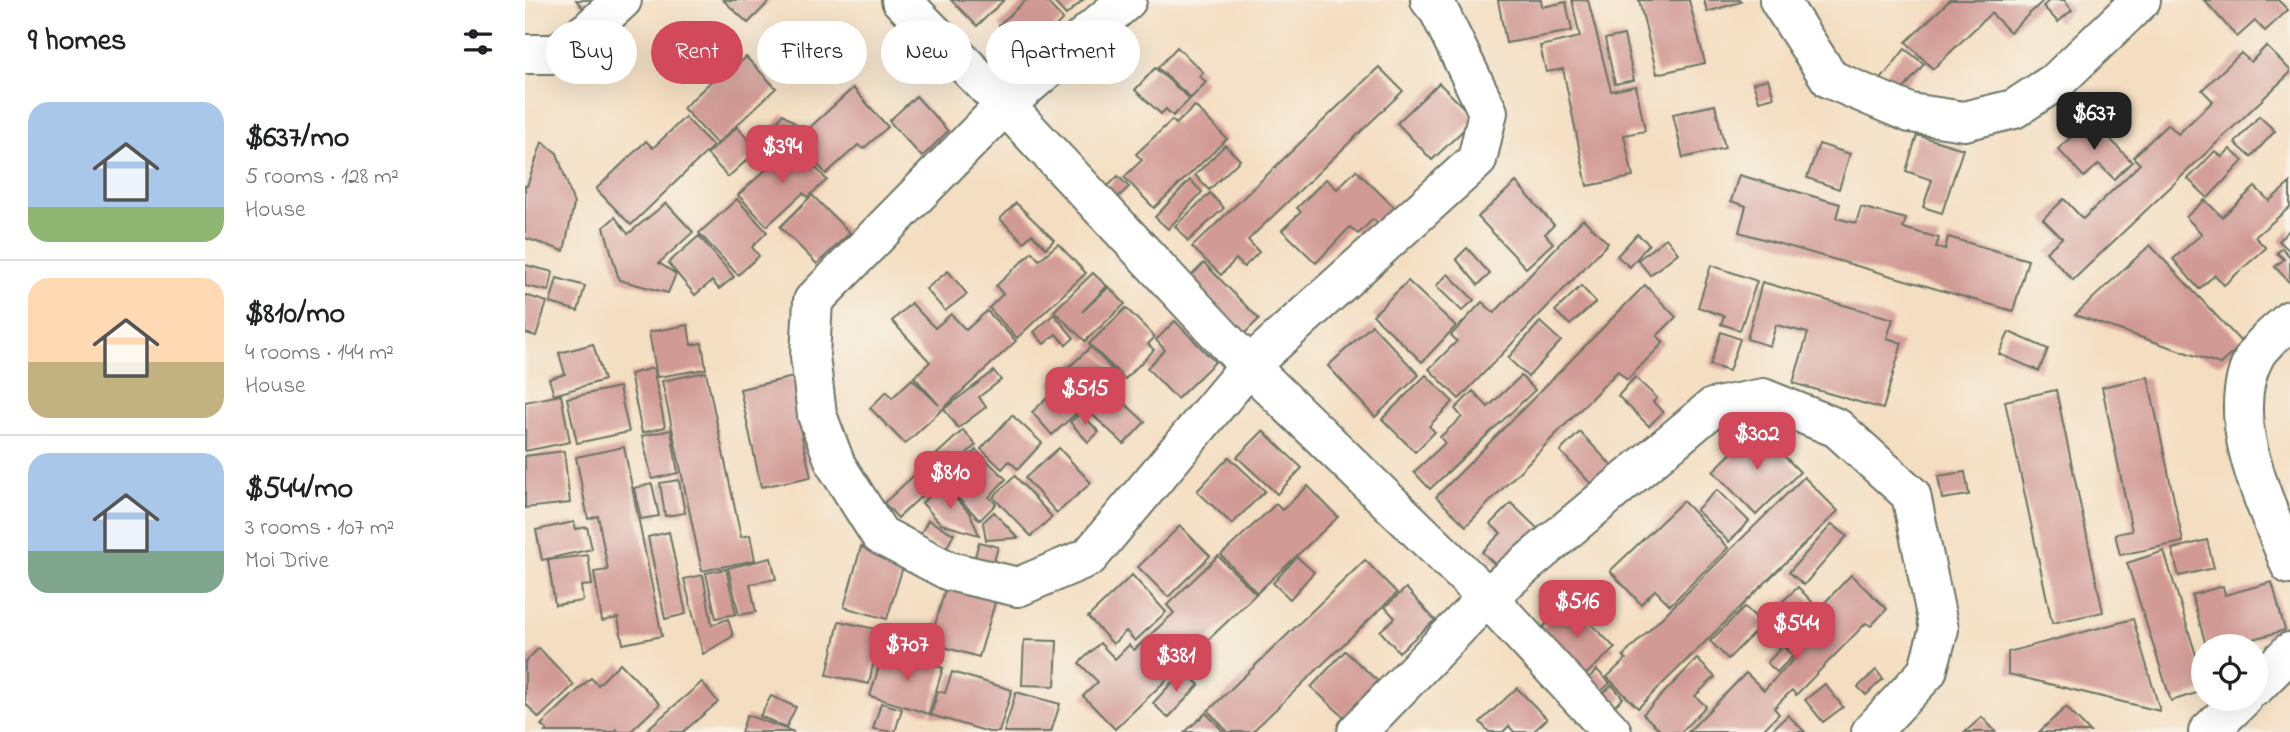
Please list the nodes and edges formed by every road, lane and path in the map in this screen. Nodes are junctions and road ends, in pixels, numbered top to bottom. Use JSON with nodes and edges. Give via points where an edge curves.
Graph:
{"nodes":[{"id":1,"x":622,"y":0,"type":"edge"},
{"id":2,"x":901,"y":0,"type":"edge"},
{"id":3,"x":1127,"y":0,"type":"edge"},
{"id":4,"x":1430,"y":0,"type":"edge"},
{"id":5,"x":1779,"y":0,"type":"edge"},
{"id":6,"x":2141,"y":0,"type":"edge"},
{"id":7,"x":525,"y":54,"type":"edge"},
{"id":8,"x":1005,"y":105,"type":"junction"},
{"id":9,"x":2290,"y":320,"type":"edge"},
{"id":10,"x":1249,"y":366,"type":"junction"},
{"id":11,"x":2290,"y":565,"type":"edge"},
{"id":12,"x":1487,"y":597,"type":"junction"},
{"id":13,"x":2290,"y":652,"type":"edge"},
{"id":14,"x":2268,"y":674,"type":"edge"},
{"id":15,"x":2230,"y":711,"type":"edge"},
{"id":16,"x":1357,"y":732,"type":"edge"},
{"id":17,"x":1612,"y":732,"type":"edge"},
{"id":18,"x":1871,"y":732,"type":"edge"},
{"id":19,"x":2209,"y":732,"type":"edge"}],
"edges":[{"from":1,"to":7,"type":"street","via":[[556,54]]},
{"from":2,"to":8,"type":"street"},
{"from":3,"to":8,"type":"street"},
{"from":4,"to":10,"type":"street","via":[[1488,112],[1477,160]]},
{"from":5,"to":6,"type":"street","via":[[1831,79],[1910,113],[1964,121],[2014,108],[2058,80]]},
{"from":8,"to":10,"type":"street"},
{"from":8,"to":10,"type":"street","via":[[813,301],[810,356],[817,415],[836,465],[880,534],[949,571],[1018,587],[1089,556]]},
{"from":9,"to":11,"type":"street","via":[[2256,353],[2242,394],[2243,425],[2254,468]]},
{"from":10,"to":12,"type":"street"},
{"from":12,"to":16,"type":"street"},
{"from":12,"to":17,"type":"street"},
{"from":12,"to":18,"type":"street","via":[[1712,408],[1763,398],[1837,428],[1911,495],[1939,629],[1927,672]]},
{"from":13,"to":14,"type":"street"},
{"from":15,"to":19,"type":"street"}]}
